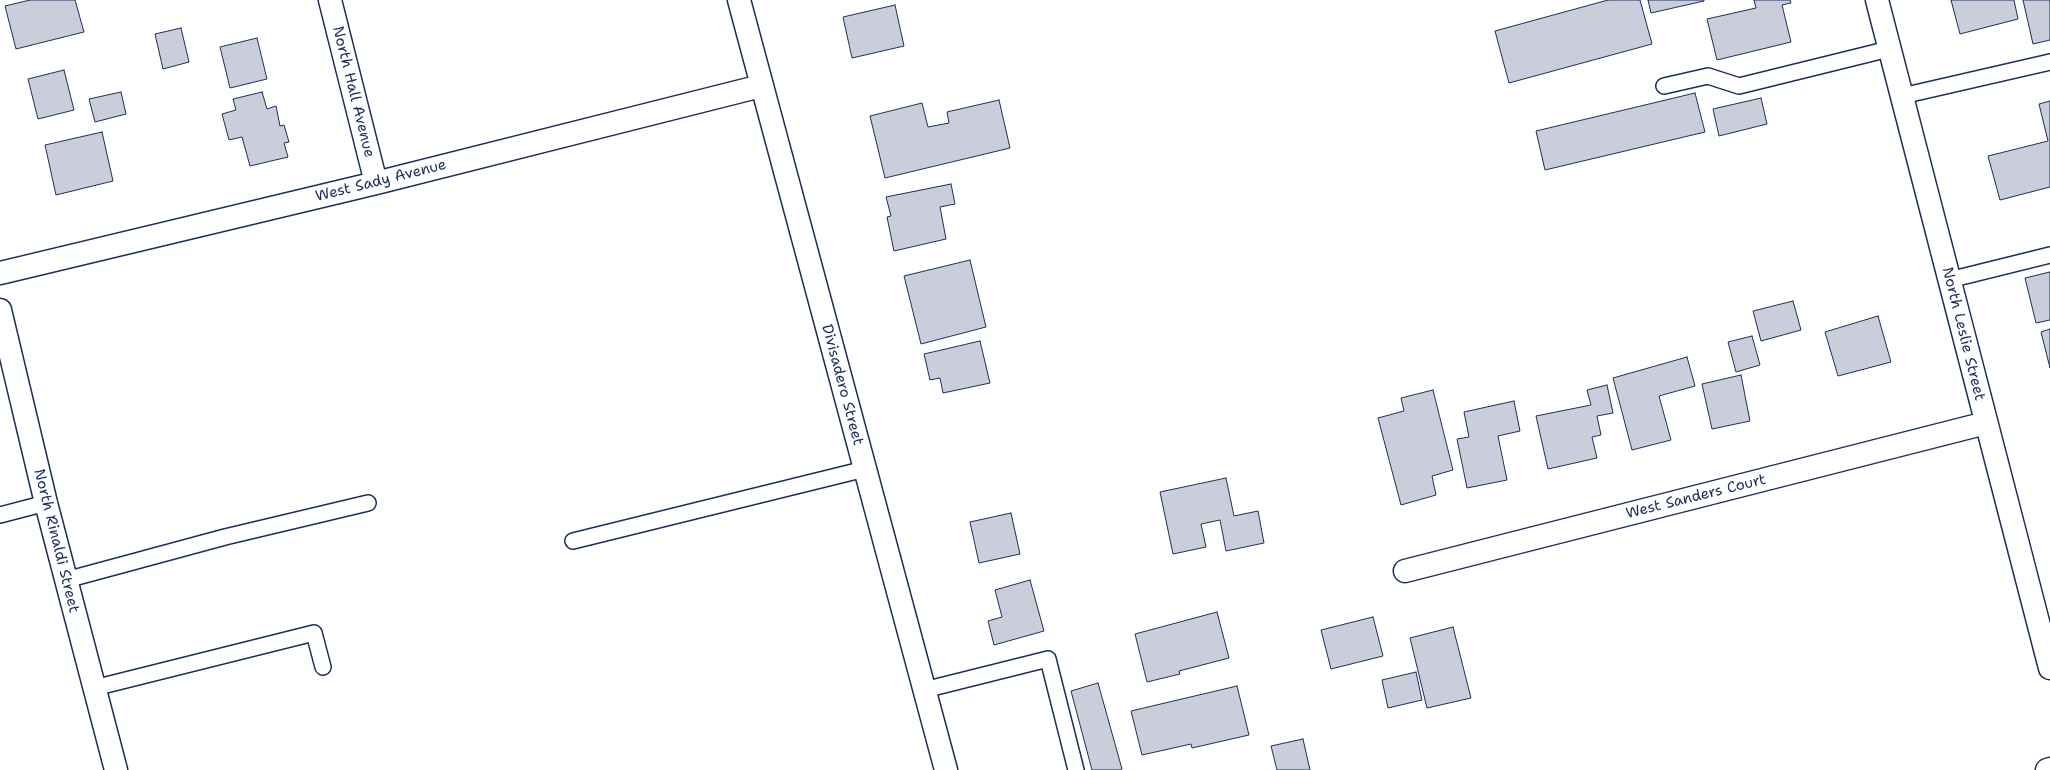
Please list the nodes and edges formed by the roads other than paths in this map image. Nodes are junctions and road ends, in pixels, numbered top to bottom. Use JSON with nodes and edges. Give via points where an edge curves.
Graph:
{"nodes":[{"id":1,"x":330,"y":0,"type":"edge"},
{"id":2,"x":740,"y":0,"type":"edge"},
{"id":3,"x":1877,"y":0,"type":"edge"},
{"id":4,"x":1890,"y":50,"type":"junction"},
{"id":5,"x":2050,"y":62,"type":"edge"},
{"id":6,"x":761,"y":86,"type":"junction"},
{"id":7,"x":1664,"y":86,"type":"dead end"},
{"id":8,"x":1902,"y":96,"type":"junction"},
{"id":9,"x":376,"y":183,"type":"junction"},
{"id":10,"x":2050,"y":255,"type":"edge"},
{"id":11,"x":0,"y":273,"type":"edge"},
{"id":12,"x":1949,"y":280,"type":"junction"},
{"id":13,"x":0,"y":310,"type":"edge"},
{"id":14,"x":1986,"y":424,"type":"junction"},
{"id":15,"x":865,"y":469,"type":"junction"},
{"id":16,"x":46,"y":503,"type":"junction"},
{"id":17,"x":368,"y":503,"type":"dead end"},
{"id":18,"x":0,"y":515,"type":"edge"},
{"id":19,"x":573,"y":540,"type":"dead end"},
{"id":20,"x":1405,"y":570,"type":"dead end"},
{"id":21,"x":66,"y":580,"type":"junction"},
{"id":22,"x":323,"y":667,"type":"dead end"},
{"id":23,"x":2050,"y":668,"type":"edge"},
{"id":24,"x":94,"y":688,"type":"junction"},
{"id":25,"x":924,"y":690,"type":"junction"},
{"id":26,"x":116,"y":770,"type":"edge"},
{"id":27,"x":946,"y":770,"type":"edge"},
{"id":28,"x":1076,"y":770,"type":"edge"}],
"edges":[{"from":1,"to":9,"type":"street","name":"North Hall Avenue"},
{"from":2,"to":6,"type":"street","name":"Divisadero Street"},
{"from":3,"to":4,"type":"street","name":"North Leslie Street"},
{"from":4,"to":7,"type":"lane","via":[[1739,86],[1708,76]]},
{"from":4,"to":8,"type":"street","name":"North Leslie Street"},
{"from":5,"to":8,"type":"lane"},
{"from":6,"to":9,"type":"street","name":"West Sady Avenue"},
{"from":6,"to":15,"type":"street","name":"Divisadero Street"},
{"from":8,"to":12,"type":"street","name":"North Leslie Street"},
{"from":9,"to":11,"type":"street","name":"West Sady Avenue"},
{"from":10,"to":12,"type":"lane"},
{"from":12,"to":14,"type":"street","name":"North Leslie Street"},
{"from":13,"to":16,"type":"street","name":"North Rinaldi Street"},
{"from":14,"to":20,"type":"street","name":"West Sanders Court"},
{"from":14,"to":23,"type":"street","name":"North Leslie Street"},
{"from":15,"to":19,"type":"lane"},
{"from":15,"to":25,"type":"street","name":"Divisadero Street"},
{"from":16,"to":18,"type":"lane"},
{"from":16,"to":21,"type":"street","name":"North Rinaldi Street"},
{"from":17,"to":21,"type":"lane","via":[[225,537]]},
{"from":21,"to":24,"type":"street","name":"North Rinaldi Street"},
{"from":22,"to":24,"type":"lane","via":[[314,633]]},
{"from":24,"to":26,"type":"street","name":"North Rinaldi Street"},
{"from":25,"to":27,"type":"street","name":"Divisadero Street"},
{"from":25,"to":28,"type":"lane","via":[[1048,659]]}]}
